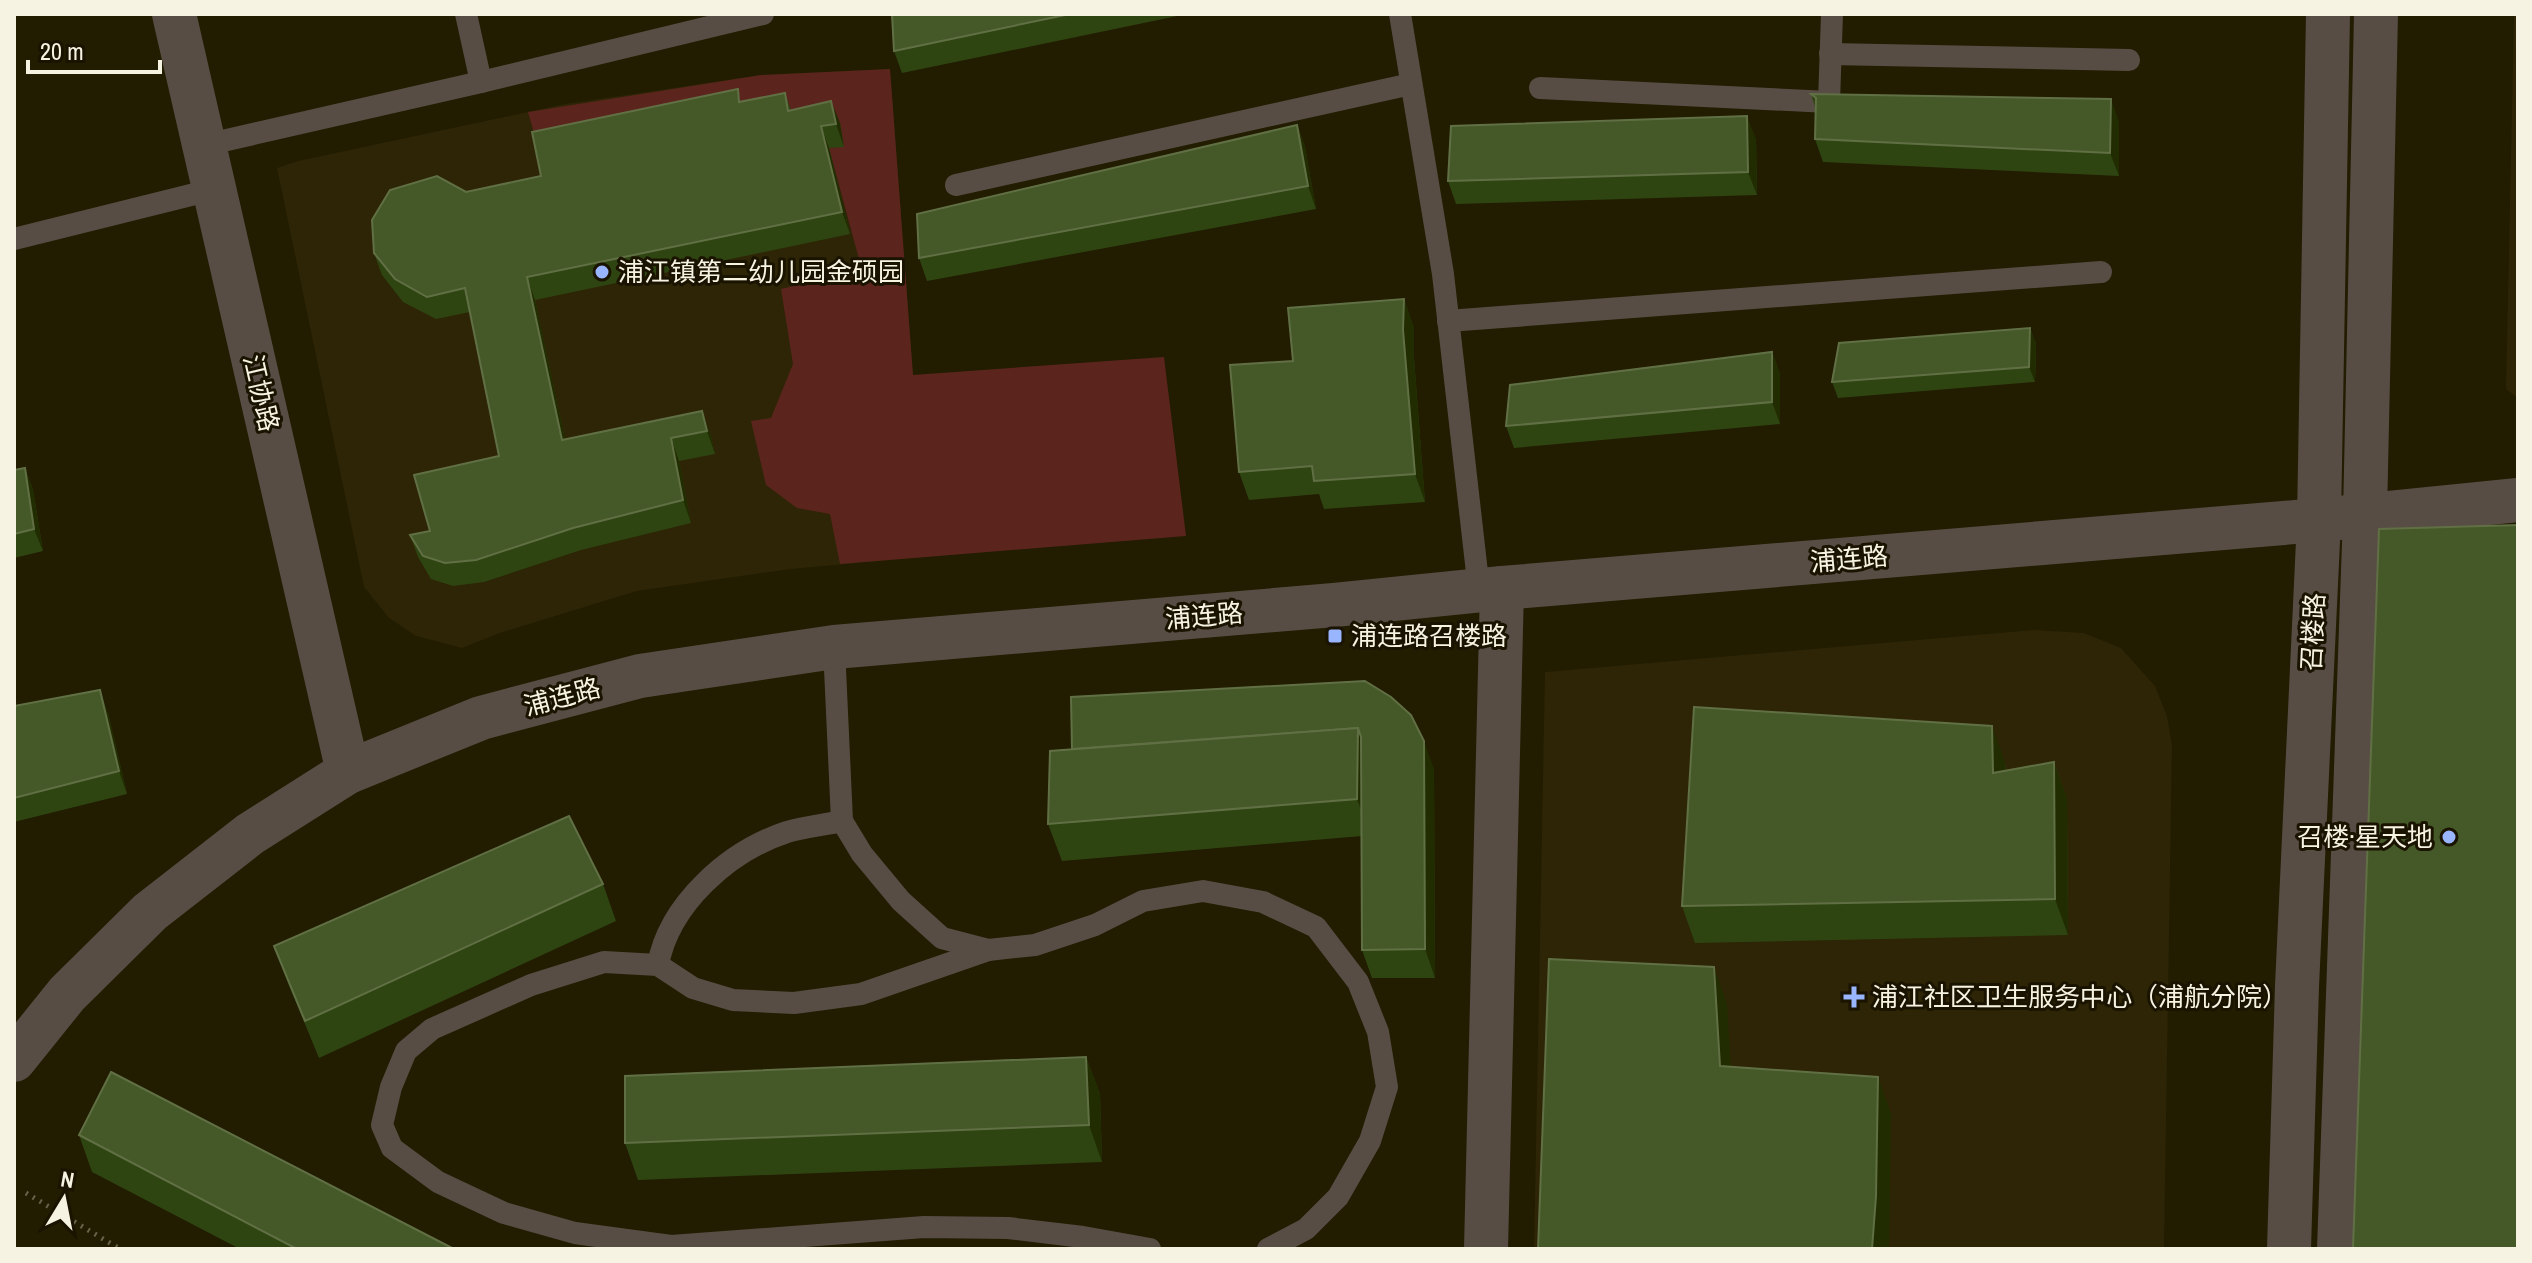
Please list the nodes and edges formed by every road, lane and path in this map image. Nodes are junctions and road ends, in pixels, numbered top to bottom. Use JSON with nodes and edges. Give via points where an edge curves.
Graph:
{"nodes":[{"id":1,"x":174,"y":14,"type":"edge"},
{"id":2,"x":466,"y":14,"type":"edge"},
{"id":3,"x":763,"y":14,"type":"edge"},
{"id":4,"x":1400,"y":14,"type":"edge"},
{"id":5,"x":1832,"y":14,"type":"edge"},
{"id":6,"x":2328,"y":14,"type":"edge"},
{"id":7,"x":2376,"y":14,"type":"edge"},
{"id":8,"x":1830,"y":54,"type":"junction"},
{"id":9,"x":2129,"y":60,"type":"dead end"},
{"id":10,"x":481,"y":82,"type":"junction"},
{"id":11,"x":1411,"y":84,"type":"junction"},
{"id":12,"x":1540,"y":88,"type":"dead end"},
{"id":13,"x":205,"y":145,"type":"junction"},
{"id":14,"x":956,"y":185,"type":"dead end"},
{"id":15,"x":215,"y":189,"type":"junction"},
{"id":16,"x":14,"y":239,"type":"edge"},
{"id":17,"x":2101,"y":272,"type":"dead end"},
{"id":18,"x":1448,"y":321,"type":"junction"},
{"id":19,"x":2518,"y":500,"type":"edge"},
{"id":20,"x":2365,"y":515,"type":"junction"},
{"id":21,"x":2319,"y":520,"type":"junction"},
{"id":22,"x":1490,"y":589,"type":"junction"},
{"id":23,"x":834,"y":647,"type":"junction"},
{"id":24,"x":348,"y":772,"type":"junction"},
{"id":25,"x":842,"y":821,"type":"junction"},
{"id":26,"x":988,"y":950,"type":"junction"},
{"id":27,"x":658,"y":965,"type":"junction"},
{"id":28,"x":14,"y":1060,"type":"edge"},
{"id":29,"x":26,"y":1193,"type":"dead end"},
{"id":30,"x":120,"y":1249,"type":"edge"},
{"id":31,"x":1150,"y":1249,"type":"edge"},
{"id":32,"x":1268,"y":1249,"type":"edge"},
{"id":33,"x":1486,"y":1249,"type":"edge"},
{"id":34,"x":2289,"y":1249,"type":"edge"},
{"id":35,"x":2339,"y":1249,"type":"edge"}],
"edges":[{"from":1,"to":13,"type":"street","name":"江协路"},
{"from":2,"to":10,"type":"lane"},
{"from":3,"to":10,"type":"lane"},
{"from":4,"to":11,"type":"lane"},
{"from":5,"to":8,"type":"lane"},
{"from":6,"to":21,"type":"street","name":"召楼路"},
{"from":7,"to":20,"type":"street","name":"召楼路"},
{"from":8,"to":9,"type":"lane"},
{"from":8,"to":12,"type":"lane","via":[[1829,102]]},
{"from":10,"to":13,"type":"lane"},
{"from":11,"to":14,"type":"lane"},
{"from":11,"to":18,"type":"lane"},
{"from":13,"to":15,"type":"street","name":"江协路"},
{"from":15,"to":16,"type":"lane"},
{"from":15,"to":24,"type":"street","name":"江协路"},
{"from":17,"to":18,"type":"lane"},
{"from":18,"to":22,"type":"lane"},
{"from":19,"to":20,"type":"street","name":"浦连路"},
{"from":20,"to":21,"type":"street","name":"浦连路"},
{"from":20,"to":35,"type":"street","name":"召楼路"},
{"from":21,"to":22,"type":"street","name":"浦连路"},
{"from":21,"to":34,"type":"street","name":"召楼路"},
{"from":22,"to":23,"type":"street","name":"浦连路"},
{"from":22,"to":33,"type":"street"},
{"from":23,"to":24,"type":"street","name":"浦连路","via":[[640,676],[481,718]]},
{"from":23,"to":25,"type":"lane"},
{"from":24,"to":28,"type":"street","name":"浦连路","via":[[250,834],[150,912],[67,994]]},
{"from":25,"to":26,"type":"lane","via":[[891,890],[942,938]]},
{"from":25,"to":27,"type":"lane","via":[[786,832],[731,859],[691,899],[662,943]]},
{"from":26,"to":27,"type":"lane","via":[[861,994],[794,1003],[733,1000],[693,988]]},
{"from":26,"to":32,"type":"lane","via":[[1035,945],[1095,925],[1143,901],[1203,891],[1263,902],[1316,927],[1358,982],[1378,1032],[1387,1087],[1370,1141],[1338,1197],[1306,1229]]},
{"from":27,"to":31,"type":"lane","via":[[604,962],[531,985],[432,1029],[406,1051],[391,1087],[382,1125],[392,1148],[438,1182],[504,1213],[575,1233],[671,1246],[924,1227],[1008,1228]]},
{"from":29,"to":30,"type":"path"}]}
